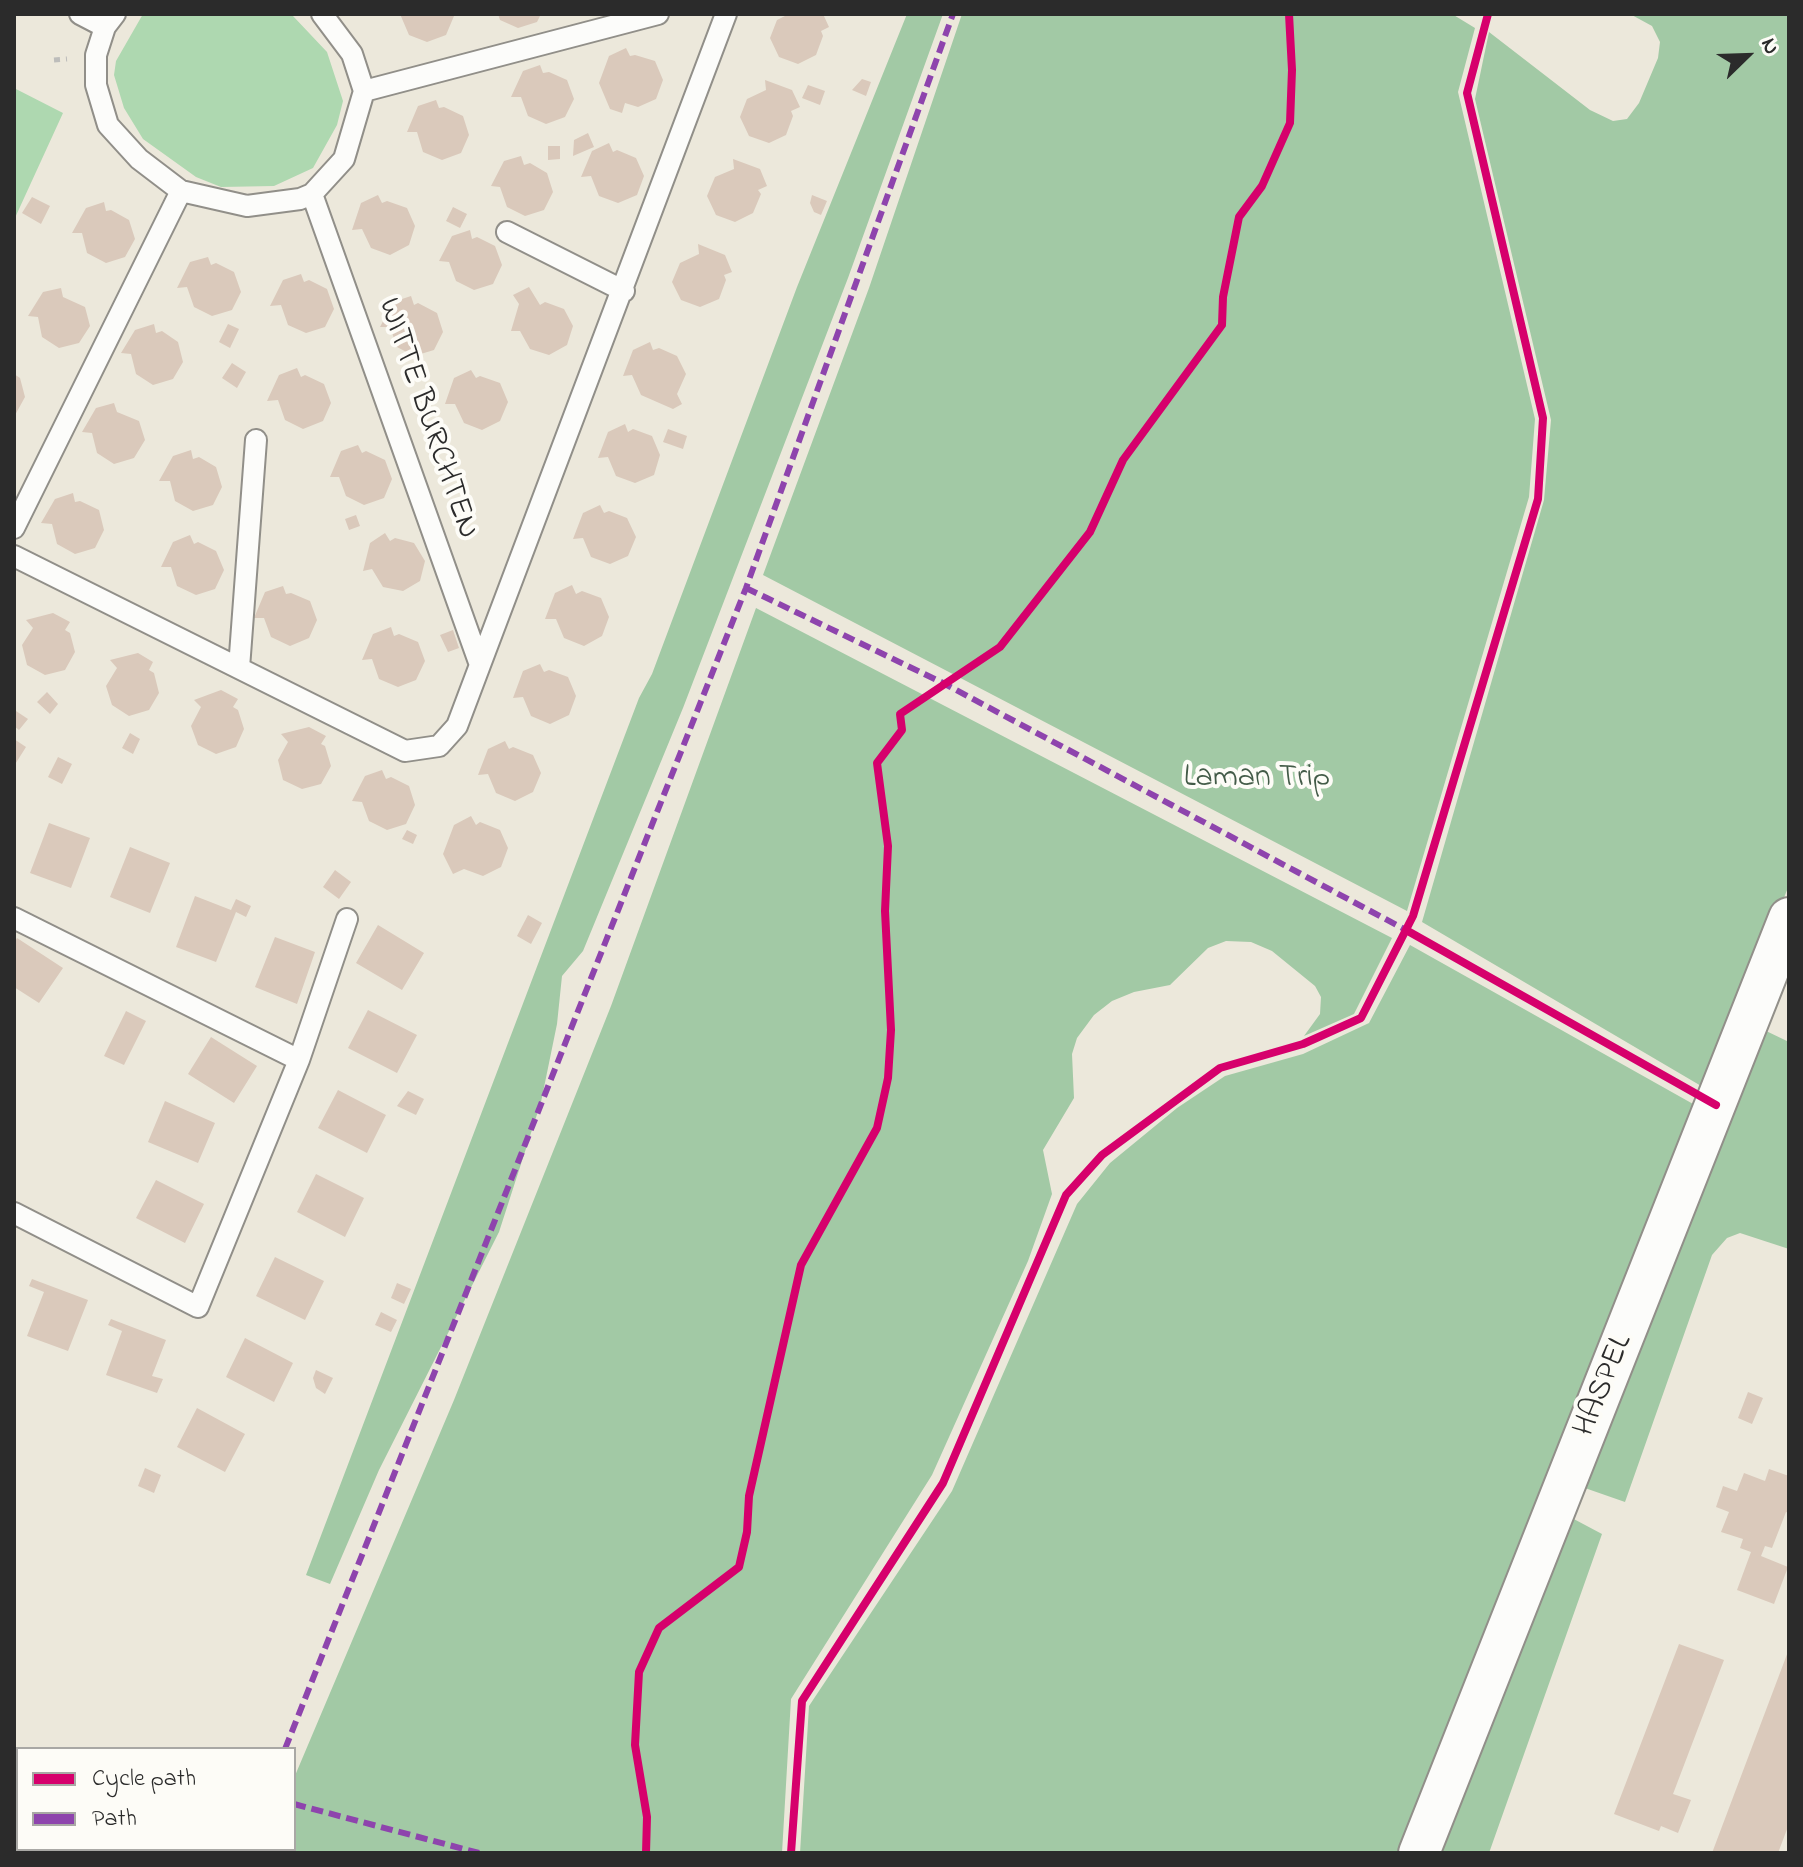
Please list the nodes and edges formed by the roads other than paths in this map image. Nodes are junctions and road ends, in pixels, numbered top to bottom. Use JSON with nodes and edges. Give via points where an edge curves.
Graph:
{"nodes":[{"id":1,"x":80,"y":14,"type":"edge"},
{"id":2,"x":322,"y":14,"type":"edge"},
{"id":3,"x":658,"y":14,"type":"edge"},
{"id":4,"x":726,"y":14,"type":"edge"},
{"id":5,"x":110,"y":20,"type":"edge"},
{"id":6,"x":364,"y":91,"type":"junction"},
{"id":7,"x":181,"y":191,"type":"junction"},
{"id":8,"x":312,"y":194,"type":"junction"},
{"id":9,"x":507,"y":232,"type":"dead end"},
{"id":10,"x":624,"y":291,"type":"junction"},
{"id":11,"x":256,"y":440,"type":"dead end"},
{"id":12,"x":14,"y":528,"type":"edge"},
{"id":13,"x":14,"y":556,"type":"edge"},
{"id":14,"x":480,"y":665,"type":"junction"},
{"id":15,"x":239,"y":668,"type":"junction"},
{"id":16,"x":14,"y":918,"type":"edge"},
{"id":17,"x":1789,"y":918,"type":"edge"},
{"id":18,"x":347,"y":919,"type":"dead end"},
{"id":19,"x":299,"y":1060,"type":"junction"},
{"id":20,"x":14,"y":1213,"type":"edge"},
{"id":21,"x":1419,"y":1853,"type":"edge"}],
"edges":[{"from":1,"to":5,"type":"lane"},
{"from":2,"to":6,"type":"lane","via":[[352,54]]},
{"from":3,"to":6,"type":"lane"},
{"from":4,"to":10,"type":"lane","name":"WITTE BURCHTEN"},
{"from":5,"to":7,"type":"lane","via":[[96,55],[96,85],[108,125],[139,159]]},
{"from":6,"to":8,"type":"lane","via":[[344,159]]},
{"from":7,"to":8,"type":"lane","via":[[247,206]]},
{"from":7,"to":12,"type":"lane"},
{"from":8,"to":14,"type":"lane","name":"WITTE BURCHTEN"},
{"from":9,"to":10,"type":"lane"},
{"from":10,"to":14,"type":"lane","name":"WITTE BURCHTEN"},
{"from":11,"to":15,"type":"lane"},
{"from":13,"to":15,"type":"lane","name":"WITTE BURCHTEN"},
{"from":14,"to":15,"type":"lane","name":"WITTE BURCHTEN","via":[[457,726],[439,746],[405,751]]},
{"from":16,"to":19,"type":"lane"},
{"from":17,"to":21,"type":"street","name":"HASPEL"},
{"from":18,"to":19,"type":"lane"},
{"from":19,"to":20,"type":"lane","via":[[198,1307]]}]}
